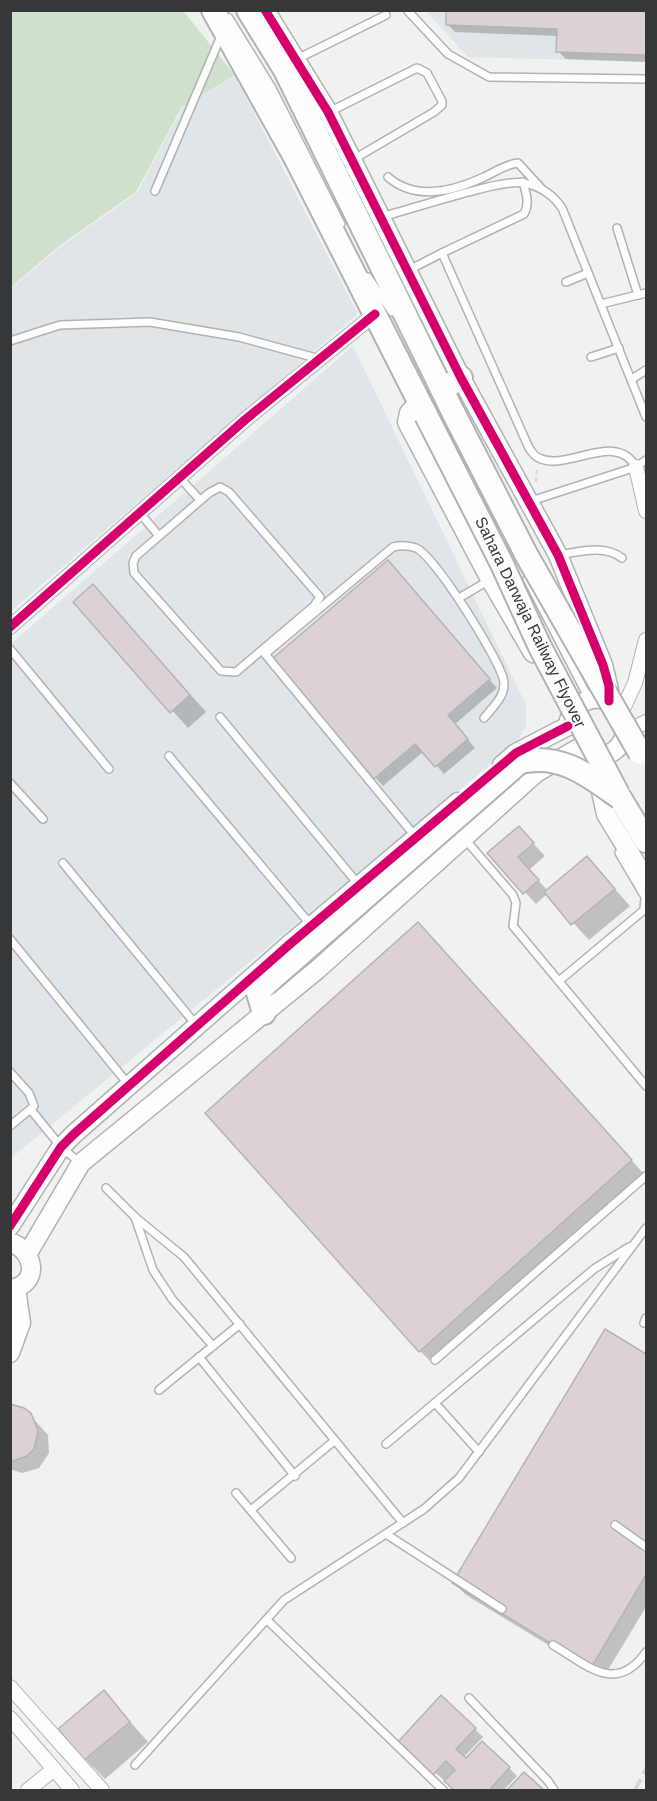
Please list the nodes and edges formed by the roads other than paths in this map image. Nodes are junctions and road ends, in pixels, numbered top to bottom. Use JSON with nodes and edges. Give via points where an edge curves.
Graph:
{"nodes":[{"id":1,"x":248,"y":10,"type":"edge"},
{"id":2,"x":265,"y":10,"type":"edge"},
{"id":3,"x":407,"y":10,"type":"edge"},
{"id":4,"x":225,"y":15,"type":"edge"},
{"id":5,"x":386,"y":15,"type":"dead end"},
{"id":6,"x":296,"y":60,"type":"junction"},
{"id":7,"x":646,"y":79,"type":"edge"},
{"id":8,"x":328,"y":112,"type":"junction"},
{"id":9,"x":352,"y":160,"type":"junction"},
{"id":10,"x":388,"y":177,"type":"dead end"},
{"id":11,"x":523,"y":182,"type":"junction"},
{"id":12,"x":543,"y":190,"type":"junction"},
{"id":13,"x":155,"y":191,"type":"dead end"},
{"id":14,"x":379,"y":218,"type":"junction"},
{"id":15,"x":617,"y":228,"type":"dead end"},
{"id":16,"x":346,"y":233,"type":"dead end"},
{"id":17,"x":442,"y":253,"type":"junction"},
{"id":18,"x":363,"y":267,"type":"dead end"},
{"id":19,"x":406,"y":271,"type":"junction"},
{"id":20,"x":588,"y":273,"type":"junction"},
{"id":21,"x":566,"y":282,"type":"dead end"},
{"id":22,"x":646,"y":293,"type":"edge"},
{"id":23,"x":638,"y":295,"type":"junction"},
{"id":24,"x":601,"y":304,"type":"junction"},
{"id":25,"x":385,"y":311,"type":"junction"},
{"id":26,"x":10,"y":341,"type":"edge"},
{"id":27,"x":619,"y":348,"type":"junction"},
{"id":28,"x":591,"y":357,"type":"dead end"},
{"id":29,"x":320,"y":360,"type":"junction"},
{"id":30,"x":646,"y":370,"type":"edge"},
{"id":31,"x":632,"y":379,"type":"junction"},
{"id":32,"x":451,"y":383,"type":"junction"},
{"id":33,"x":423,"y":408,"type":"junction"},
{"id":34,"x":646,"y":417,"type":"edge"},
{"id":35,"x":641,"y":464,"type":"edge"},
{"id":36,"x":180,"y":478,"type":"junction"},
{"id":37,"x":645,"y":491,"type":"edge"},
{"id":38,"x":200,"y":500,"type":"junction"},
{"id":39,"x":532,"y":501,"type":"junction"},
{"id":40,"x":646,"y":511,"type":"edge"},
{"id":41,"x":140,"y":513,"type":"junction"},
{"id":42,"x":159,"y":536,"type":"junction"},
{"id":43,"x":558,"y":555,"type":"junction"},
{"id":44,"x":622,"y":558,"type":"dead end"},
{"id":45,"x":524,"y":571,"type":"dead end"},
{"id":46,"x":490,"y":579,"type":"junction"},
{"id":47,"x":459,"y":598,"type":"junction"},
{"id":48,"x":10,"y":627,"type":"edge"},
{"id":49,"x":646,"y":640,"type":"edge"},
{"id":50,"x":10,"y":649,"type":"edge"},
{"id":51,"x":589,"y":699,"type":"junction"},
{"id":52,"x":220,"y":717,"type":"dead end"},
{"id":53,"x":484,"y":718,"type":"dead end"},
{"id":54,"x":627,"y":718,"type":"edge"},
{"id":55,"x":569,"y":722,"type":"junction"},
{"id":56,"x":646,"y":751,"type":"edge"},
{"id":57,"x":567,"y":754,"type":"junction"},
{"id":58,"x":169,"y":756,"type":"dead end"},
{"id":59,"x":594,"y":757,"type":"junction"},
{"id":60,"x":109,"y":769,"type":"dead end"},
{"id":61,"x":10,"y":783,"type":"edge"},
{"id":62,"x":613,"y":806,"type":"junction"},
{"id":63,"x":43,"y":819,"type":"dead end"},
{"id":64,"x":416,"y":837,"type":"junction"},
{"id":65,"x":463,"y":837,"type":"junction"},
{"id":66,"x":646,"y":841,"type":"edge"},
{"id":67,"x":63,"y":863,"type":"dead end"},
{"id":68,"x":646,"y":880,"type":"edge"},
{"id":69,"x":359,"y":886,"type":"junction"},
{"id":70,"x":312,"y":926,"type":"junction"},
{"id":71,"x":10,"y":939,"type":"edge"},
{"id":72,"x":559,"y":981,"type":"junction"},
{"id":73,"x":264,"y":1013,"type":"junction"},
{"id":74,"x":197,"y":1026,"type":"junction"},
{"id":75,"x":10,"y":1072,"type":"edge"},
{"id":76,"x":130,"y":1086,"type":"junction"},
{"id":77,"x":646,"y":1086,"type":"edge"},
{"id":78,"x":32,"y":1111,"type":"junction"},
{"id":79,"x":10,"y":1126,"type":"edge"},
{"id":80,"x":61,"y":1147,"type":"junction"},
{"id":81,"x":81,"y":1164,"type":"junction"},
{"id":82,"x":646,"y":1176,"type":"edge"},
{"id":83,"x":106,"y":1188,"type":"dead end"},
{"id":84,"x":14,"y":1215,"type":"edge"},
{"id":85,"x":135,"y":1217,"type":"junction"},
{"id":86,"x":646,"y":1228,"type":"edge"},
{"id":87,"x":10,"y":1242,"type":"edge"},
{"id":88,"x":634,"y":1243,"type":"junction"},
{"id":89,"x":28,"y":1253,"type":"junction"},
{"id":90,"x":13,"y":1288,"type":"edge"},
{"id":91,"x":240,"y":1324,"type":"junction"},
{"id":92,"x":213,"y":1346,"type":"junction"},
{"id":93,"x":10,"y":1353,"type":"edge"},
{"id":94,"x":199,"y":1357,"type":"junction"},
{"id":95,"x":435,"y":1360,"type":"dead end"},
{"id":96,"x":159,"y":1390,"type":"dead end"},
{"id":97,"x":435,"y":1403,"type":"junction"},
{"id":98,"x":334,"y":1442,"type":"junction"},
{"id":99,"x":387,"y":1444,"type":"dead end"},
{"id":100,"x":479,"y":1452,"type":"junction"},
{"id":101,"x":295,"y":1476,"type":"junction"},
{"id":102,"x":236,"y":1492,"type":"dead end"},
{"id":103,"x":251,"y":1510,"type":"junction"},
{"id":104,"x":404,"y":1523,"type":"junction"},
{"id":105,"x":615,"y":1525,"type":"dead end"},
{"id":106,"x":386,"y":1534,"type":"junction"},
{"id":107,"x":646,"y":1547,"type":"edge"},
{"id":108,"x":291,"y":1558,"type":"dead end"},
{"id":109,"x":502,"y":1609,"type":"dead end"},
{"id":110,"x":267,"y":1620,"type":"junction"},
{"id":111,"x":553,"y":1645,"type":"dead end"},
{"id":112,"x":646,"y":1652,"type":"edge"},
{"id":113,"x":10,"y":1688,"type":"edge"},
{"id":114,"x":469,"y":1698,"type":"dead end"},
{"id":115,"x":10,"y":1718,"type":"edge"},
{"id":116,"x":135,"y":1765,"type":"dead end"},
{"id":117,"x":54,"y":1769,"type":"junction"},
{"id":118,"x":28,"y":1791,"type":"edge"},
{"id":119,"x":72,"y":1791,"type":"edge"},
{"id":120,"x":102,"y":1791,"type":"edge"},
{"id":121,"x":443,"y":1791,"type":"edge"},
{"id":122,"x":554,"y":1791,"type":"edge"}],
"edges":[{"from":1,"to":32,"type":"highway","name":"Sahara Darwaja Railway Flyover","via":[[285,70]]},
{"from":2,"to":6,"type":"street"},
{"from":3,"to":7,"type":"lane","via":[[448,54],[489,77]]},
{"from":4,"to":13,"type":"lane"},
{"from":4,"to":16,"type":"lane","via":[[272,88]]},
{"from":4,"to":25,"type":"highway","name":"Sahara Darwaja Railway Flyover","via":[[296,159]]},
{"from":5,"to":6,"type":"lane"},
{"from":6,"to":8,"type":"street"},
{"from":8,"to":9,"type":"street"},
{"from":8,"to":9,"type":"lane","via":[[417,68],[427,73],[442,100],[434,112]]},
{"from":9,"to":14,"type":"street"},
{"from":10,"to":12,"type":"lane","via":[[403,189],[438,190],[463,186],[518,163]]},
{"from":11,"to":12,"type":"lane"},
{"from":11,"to":14,"type":"lane","via":[[499,184]]},
{"from":11,"to":17,"type":"lane","via":[[528,199],[524,214]]},
{"from":12,"to":20,"type":"lane","via":[[555,197],[562,208]]},
{"from":14,"to":19,"type":"street"},
{"from":15,"to":23,"type":"lane"},
{"from":17,"to":19,"type":"lane"},
{"from":17,"to":35,"type":"lane","via":[[529,448],[538,458],[552,460],[616,451]]},
{"from":18,"to":25,"type":"lane"},
{"from":19,"to":32,"type":"street"},
{"from":20,"to":21,"type":"lane"},
{"from":20,"to":24,"type":"lane"},
{"from":22,"to":23,"type":"lane"},
{"from":23,"to":24,"type":"lane"},
{"from":24,"to":27,"type":"lane"},
{"from":25,"to":29,"type":"street"},
{"from":25,"to":33,"type":"highway","name":"Sahara Darwaja Railway Flyover"},
{"from":26,"to":29,"type":"lane","via":[[60,326],[150,322],[239,338]]},
{"from":27,"to":28,"type":"lane"},
{"from":27,"to":31,"type":"lane"},
{"from":29,"to":36,"type":"street"},
{"from":30,"to":31,"type":"lane"},
{"from":31,"to":34,"type":"lane"},
{"from":32,"to":39,"type":"street"},
{"from":32,"to":56,"type":"highway","name":"Sahara Darwaja Railway Flyover","bridge":true,"via":[[454,414],[527,556]]},
{"from":33,"to":46,"type":"street","via":[[409,413],[407,422]]},
{"from":33,"to":62,"type":"highway","name":"Sahara Darwaja Railway Flyover","bridge":true,"via":[[501,562]]},
{"from":35,"to":37,"type":"street"},
{"from":35,"to":39,"type":"lane"},
{"from":36,"to":38,"type":"lane"},
{"from":36,"to":41,"type":"street"},
{"from":37,"to":40,"type":"street"},
{"from":38,"to":42,"type":"lane"},
{"from":38,"to":42,"type":"lane","via":[[220,487],[229,492],[320,597],[236,672],[220,671],[134,573],[136,556]]},
{"from":39,"to":43,"type":"street"},
{"from":41,"to":42,"type":"lane"},
{"from":41,"to":48,"type":"street"},
{"from":43,"to":44,"type":"lane","via":[[596,549]]},
{"from":43,"to":54,"type":"street","via":[[609,686]]},
{"from":45,"to":51,"type":"lane"},
{"from":46,"to":47,"type":"lane"},
{"from":46,"to":55,"type":"street"},
{"from":47,"to":53,"type":"lane","via":[[504,679],[502,695]]},
{"from":47,"to":64,"type":"lane","via":[[418,548],[393,547],[265,654]]},
{"from":49,"to":54,"type":"street"},
{"from":50,"to":60,"type":"lane"},
{"from":51,"to":54,"type":"street"},
{"from":51,"to":55,"type":"street","via":[[574,710]]},
{"from":52,"to":69,"type":"lane"},
{"from":54,"to":56,"type":"street"},
{"from":54,"to":59,"type":"street","via":[[621,746]]},
{"from":55,"to":57,"type":"street"},
{"from":55,"to":64,"type":"street","via":[[516,753]]},
{"from":57,"to":59,"type":"street"},
{"from":57,"to":62,"type":"highway","bridge":true,"via":[[598,782]]},
{"from":57,"to":65,"type":"street","via":[[536,772]]},
{"from":57,"to":73,"type":"highway","bridge":true,"via":[[520,762],[266,984],[258,993]]},
{"from":58,"to":70,"type":"lane"},
{"from":59,"to":62,"type":"street"},
{"from":61,"to":63,"type":"lane"},
{"from":62,"to":66,"type":"highway","name":"Sahara Darwaja Railway Flyover"},
{"from":62,"to":68,"type":"street"},
{"from":62,"to":72,"type":"lane","via":[[606,831],[645,897],[644,910]]},
{"from":64,"to":69,"type":"street"},
{"from":65,"to":72,"type":"lane","via":[[508,887],[516,903],[513,926]]},
{"from":65,"to":73,"type":"street"},
{"from":67,"to":74,"type":"lane"},
{"from":69,"to":70,"type":"street"},
{"from":70,"to":74,"type":"street"},
{"from":71,"to":76,"type":"lane"},
{"from":72,"to":77,"type":"lane"},
{"from":73,"to":81,"type":"street"},
{"from":74,"to":76,"type":"street"},
{"from":75,"to":78,"type":"lane","via":[[32,1099]]},
{"from":76,"to":80,"type":"street"},
{"from":78,"to":79,"type":"lane"},
{"from":78,"to":80,"type":"lane"},
{"from":80,"to":81,"type":"lane"},
{"from":80,"to":84,"type":"street"},
{"from":81,"to":89,"type":"street"},
{"from":82,"to":95,"type":"lane"},
{"from":83,"to":85,"type":"lane"},
{"from":85,"to":91,"type":"lane","via":[[184,1257]]},
{"from":85,"to":92,"type":"lane","via":[[153,1270],[172,1299]]},
{"from":86,"to":88,"type":"lane"},
{"from":87,"to":89,"type":"street"},
{"from":88,"to":97,"type":"lane","via":[[594,1269]]},
{"from":88,"to":100,"type":"lane"},
{"from":89,"to":90,"type":"street","via":[[31,1273],[25,1282]]},
{"from":90,"to":93,"type":"street","via":[[21,1323]]},
{"from":91,"to":92,"type":"lane"},
{"from":91,"to":98,"type":"lane"},
{"from":92,"to":94,"type":"lane"},
{"from":94,"to":96,"type":"lane"},
{"from":94,"to":101,"type":"lane"},
{"from":97,"to":99,"type":"lane"},
{"from":97,"to":100,"type":"lane"},
{"from":98,"to":101,"type":"lane"},
{"from":98,"to":104,"type":"lane"},
{"from":100,"to":104,"type":"lane","via":[[440,1496]]},
{"from":101,"to":103,"type":"lane"},
{"from":102,"to":103,"type":"lane"},
{"from":103,"to":108,"type":"lane"},
{"from":104,"to":106,"type":"lane"},
{"from":105,"to":107,"type":"lane"},
{"from":106,"to":109,"type":"lane"},
{"from":106,"to":110,"type":"lane","via":[[284,1600]]},
{"from":110,"to":116,"type":"lane"},
{"from":110,"to":121,"type":"lane"},
{"from":111,"to":112,"type":"lane","via":[[600,1673],[611,1675],[627,1672]]},
{"from":113,"to":120,"type":"street"},
{"from":114,"to":122,"type":"lane"},
{"from":115,"to":117,"type":"street"},
{"from":117,"to":118,"type":"street"},
{"from":117,"to":119,"type":"street"}]}
